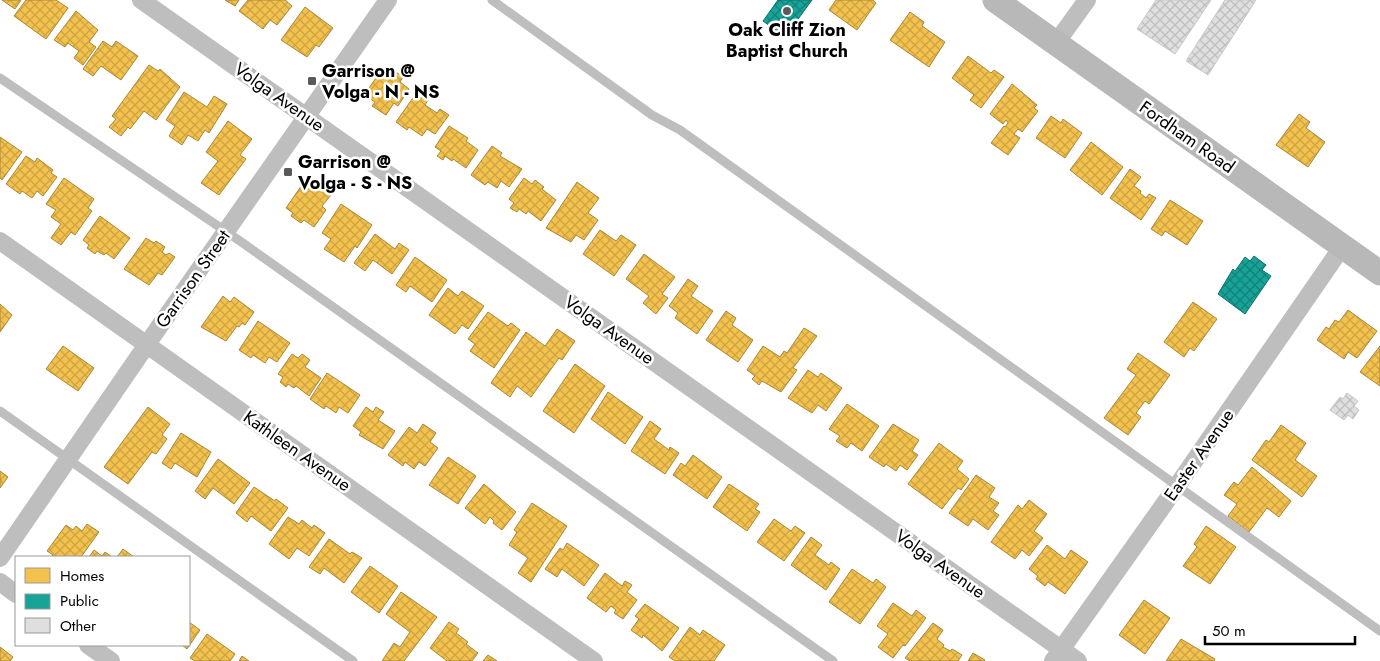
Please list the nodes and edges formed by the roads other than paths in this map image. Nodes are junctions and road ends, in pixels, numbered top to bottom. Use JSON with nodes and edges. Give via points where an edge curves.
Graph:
{"nodes":[{"id":1,"x":141,"y":0,"type":"edge"},
{"id":2,"x":388,"y":0,"type":"edge"},
{"id":3,"x":492,"y":0,"type":"edge"},
{"id":4,"x":995,"y":0,"type":"edge"},
{"id":5,"x":1087,"y":0,"type":"edge"},
{"id":6,"x":1056,"y":43,"type":"junction"},
{"id":7,"x":0,"y":78,"type":"edge"},
{"id":8,"x":307,"y":117,"type":"junction"},
{"id":9,"x":227,"y":231,"type":"junction"},
{"id":10,"x":0,"y":241,"type":"edge"},
{"id":11,"x":1342,"y":247,"type":"junction"},
{"id":12,"x":1380,"y":273,"type":"edge"},
{"id":13,"x":147,"y":345,"type":"junction"},
{"id":14,"x":0,"y":411,"type":"edge"},
{"id":15,"x":68,"y":459,"type":"junction"},
{"id":16,"x":1178,"y":486,"type":"junction"},
{"id":17,"x":0,"y":558,"type":"edge"},
{"id":18,"x":0,"y":582,"type":"edge"},
{"id":19,"x":15,"y":593,"type":"edge"},
{"id":20,"x":1380,"y":631,"type":"edge"},
{"id":21,"x":89,"y":646,"type":"edge"},
{"id":22,"x":1058,"y":656,"type":"edge"},
{"id":23,"x":111,"y":661,"type":"edge"},
{"id":24,"x":353,"y":661,"type":"edge"},
{"id":25,"x":594,"y":661,"type":"edge"},
{"id":26,"x":833,"y":661,"type":"edge"},
{"id":27,"x":1078,"y":661,"type":"edge"}],
"edges":[{"from":1,"to":8,"type":"street","name":"Volga Avenue"},
{"from":2,"to":8,"type":"street","name":"Garrison Street"},
{"from":3,"to":16,"type":"lane"},
{"from":4,"to":6,"type":"street","name":"Fordham Road"},
{"from":5,"to":6,"type":"street"},
{"from":6,"to":11,"type":"street","name":"Fordham Road"},
{"from":7,"to":9,"type":"lane"},
{"from":8,"to":9,"type":"street","name":"Garrison Street"},
{"from":8,"to":22,"type":"street","name":"Volga Avenue"},
{"from":9,"to":13,"type":"street","name":"Garrison Street"},
{"from":9,"to":26,"type":"lane"},
{"from":10,"to":13,"type":"street","name":"Kathleen Avenue"},
{"from":11,"to":12,"type":"street","name":"Fordham Road"},
{"from":11,"to":16,"type":"street","name":"Easter Avenue"},
{"from":13,"to":15,"type":"street","name":"Garrison Street"},
{"from":13,"to":25,"type":"street","name":"Kathleen Avenue"},
{"from":14,"to":15,"type":"lane"},
{"from":15,"to":17,"type":"street","name":"Garrison Street"},
{"from":15,"to":24,"type":"lane"},
{"from":16,"to":20,"type":"lane"},
{"from":16,"to":22,"type":"street","name":"Easter Avenue"},
{"from":18,"to":19,"type":"street"},
{"from":21,"to":23,"type":"street"},
{"from":22,"to":27,"type":"street","name":"Volga Avenue"}]}
